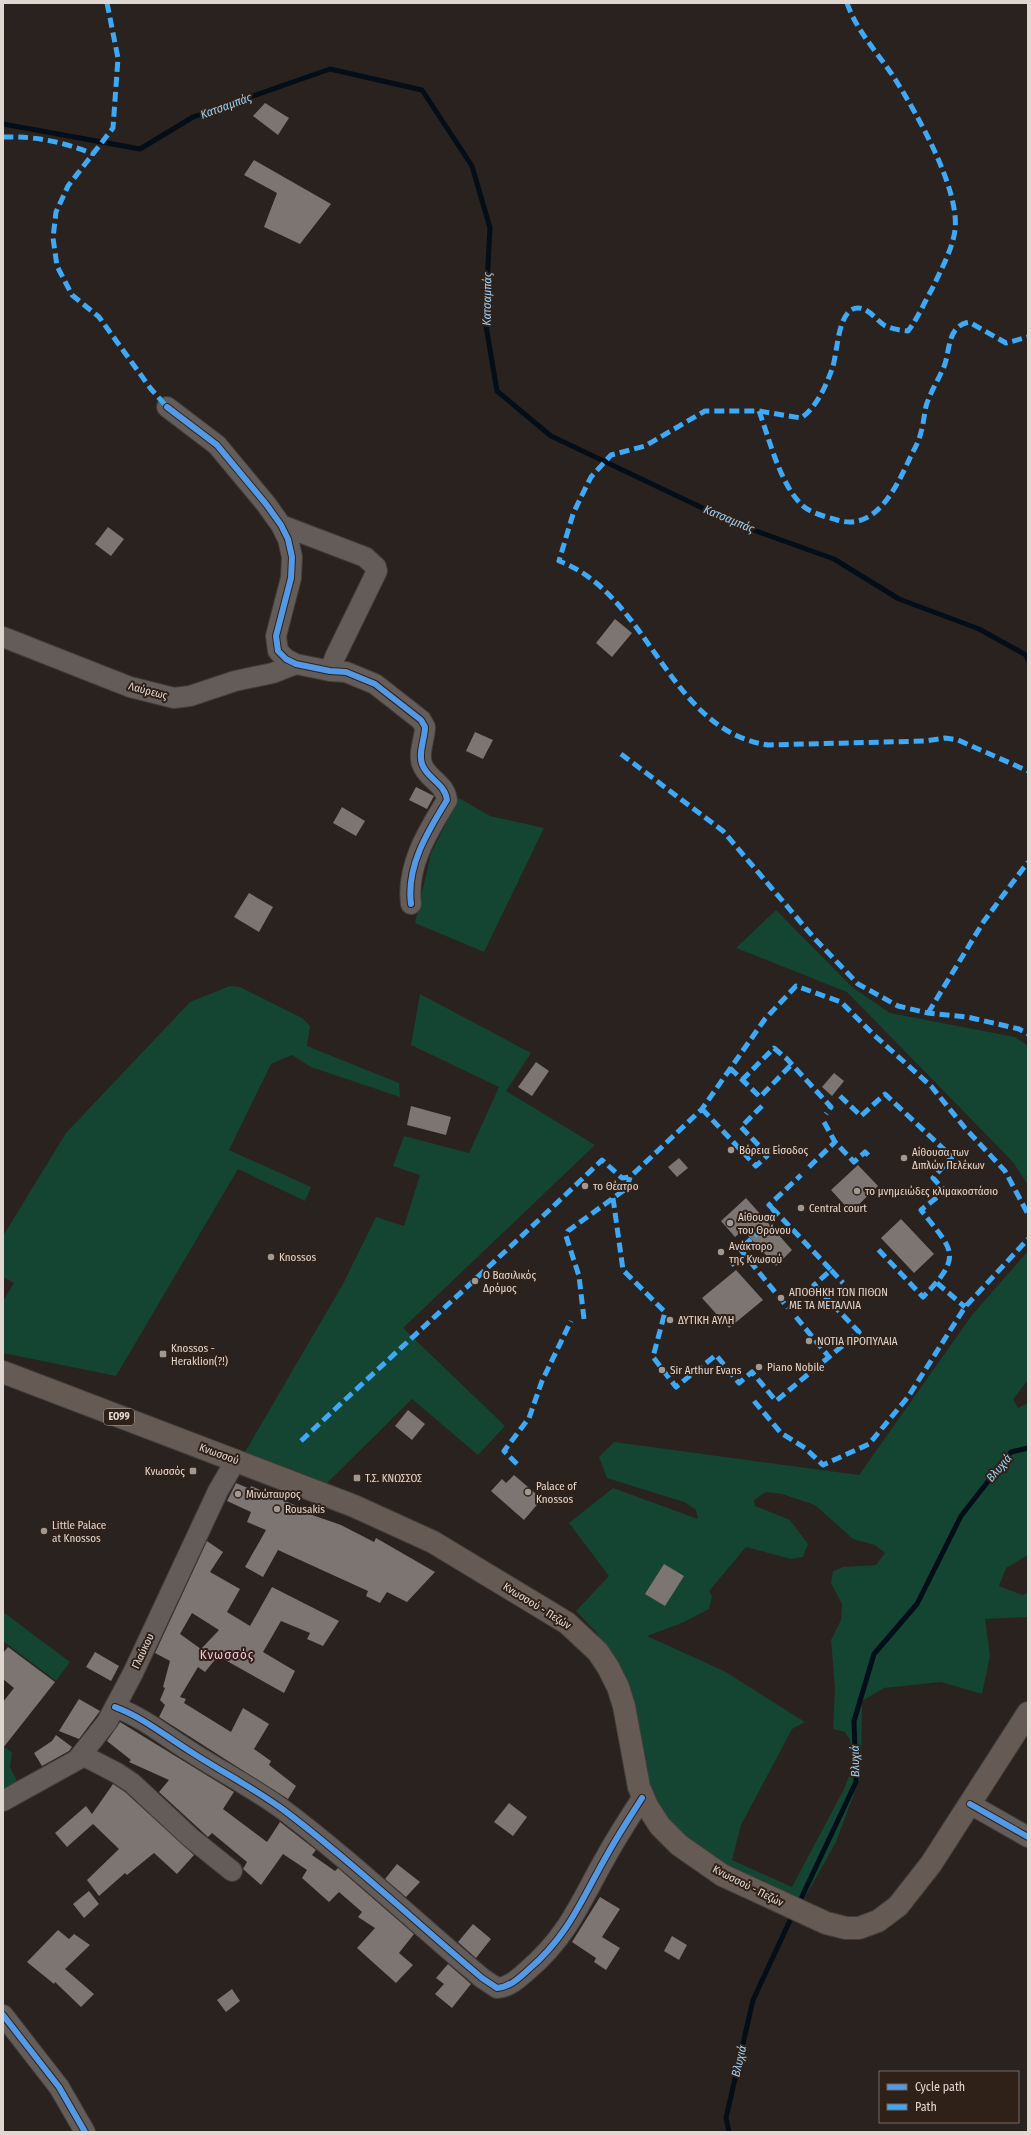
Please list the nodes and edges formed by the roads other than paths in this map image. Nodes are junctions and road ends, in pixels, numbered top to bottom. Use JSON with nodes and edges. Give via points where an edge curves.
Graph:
{"nodes":[{"id":1,"x":167,"y":408,"type":"dead end"},
{"id":2,"x":281,"y":524,"type":"junction"},
{"id":3,"x":3,"y":637,"type":"edge"},
{"id":4,"x":296,"y":664,"type":"junction"},
{"id":5,"x":330,"y":671,"type":"junction"},
{"id":6,"x":411,"y":904,"type":"dead end"},
{"id":7,"x":3,"y":1372,"type":"edge"},
{"id":8,"x":236,"y":1460,"type":"junction"},
{"id":9,"x":433,"y":1542,"type":"joint"},
{"id":10,"x":114,"y":1707,"type":"junction"},
{"id":11,"x":1028,"y":1713,"type":"edge"},
{"id":12,"x":82,"y":1755,"type":"junction"},
{"id":13,"x":642,"y":1798,"type":"junction"},
{"id":14,"x":3,"y":1801,"type":"edge"},
{"id":15,"x":970,"y":1804,"type":"junction"},
{"id":16,"x":1028,"y":1837,"type":"edge"},
{"id":17,"x":232,"y":1871,"type":"dead end"},
{"id":18,"x":3,"y":2015,"type":"edge"},
{"id":19,"x":85,"y":2132,"type":"edge"}],
"edges":[{"from":1,"to":2,"type":"street","via":[[217,445]]},
{"from":2,"to":4,"type":"street","via":[[292,557],[291,578],[276,636],[278,651]]},
{"from":2,"to":5,"type":"street","via":[[365,557],[376,567],[377,571]]},
{"from":3,"to":4,"type":"street","name":"Λαύρεως","via":[[130,687],[174,698],[273,673]]},
{"from":4,"to":5,"type":"street"},
{"from":5,"to":6,"type":"street","via":[[346,672],[375,684],[421,720],[425,727],[421,749],[422,764],[443,788],[447,800],[418,854],[411,882]]},
{"from":7,"to":8,"type":"main road","name":"Κνωσσού","number":"ΕΟ99"},
{"from":8,"to":9,"type":"main road","name":"Κνωσσού","number":"ΕΟ99","via":[[354,1506]]},
{"from":8,"to":10,"type":"street","name":"Γλαύκου"},
{"from":9,"to":13,"type":"main road","name":"Κνωσσού - Πεζών","via":[[567,1623],[598,1652],[612,1674],[623,1699]]},
{"from":10,"to":12,"type":"street","name":"Γλαύκου","via":[[107,1722]]},
{"from":10,"to":13,"type":"street","via":[[152,1725],[187,1750],[258,1791],[368,1877],[482,1978],[497,1988],[508,1986],[515,1981],[557,1942],[573,1919],[610,1850]]},
{"from":11,"to":15,"type":"main road","name":"Κνωσσού - Πεζών"},
{"from":12,"to":14,"type":"street","name":"Γλαύκου"},
{"from":12,"to":17,"type":"street","via":[[132,1783]]},
{"from":13,"to":15,"type":"main road","name":"Κνωσσού - Πεζών","via":[[660,1826],[694,1855],[734,1882],[826,1923],[846,1928],[866,1926],[884,1918],[904,1900]]},
{"from":15,"to":16,"type":"street"},
{"from":18,"to":19,"type":"street","via":[[59,2087]]}]}
